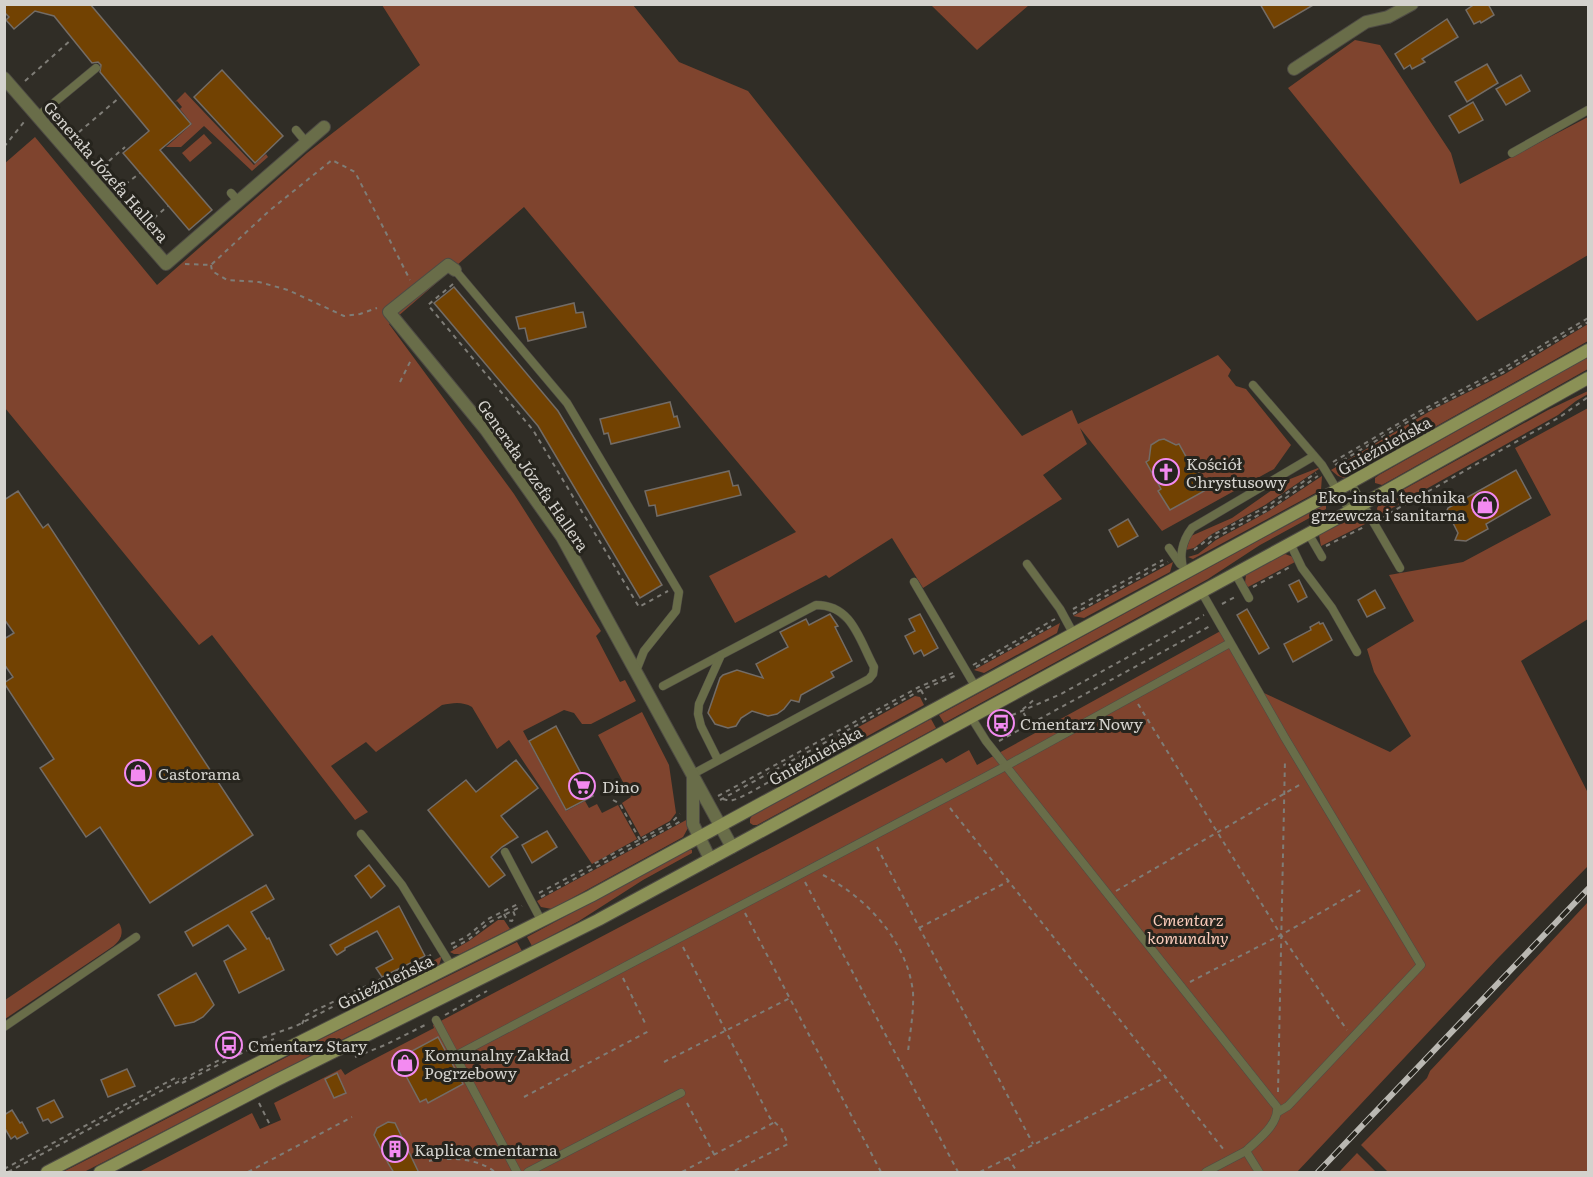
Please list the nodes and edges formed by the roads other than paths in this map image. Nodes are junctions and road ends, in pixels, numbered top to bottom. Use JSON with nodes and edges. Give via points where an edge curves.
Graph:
{"nodes":[{"id":1,"x":1412,"y":4,"type":"edge"},
{"id":2,"x":96,"y":68,"type":"dead end"},
{"id":3,"x":1294,"y":69,"type":"dead end"},
{"id":4,"x":4,"y":78,"type":"edge"},
{"id":5,"x":1588,"y":110,"type":"edge"},
{"id":6,"x":38,"y":116,"type":"junction"},
{"id":7,"x":324,"y":127,"type":"dead end"},
{"id":8,"x":296,"y":130,"type":"dead end"},
{"id":9,"x":306,"y":142,"type":"junction"},
{"id":10,"x":1512,"y":153,"type":"dead end"},
{"id":11,"x":458,"y":273,"type":"joint"},
{"id":12,"x":1588,"y":350,"type":"edge"},
{"id":13,"x":1588,"y":378,"type":"edge"},
{"id":14,"x":1253,"y":385,"type":"dead end"},
{"id":15,"x":1314,"y":456,"type":"junction"},
{"id":16,"x":1350,"y":482,"type":"junction"},
{"id":17,"x":1338,"y":489,"type":"junction"},
{"id":18,"x":1363,"y":504,"type":"junction"},
{"id":19,"x":1350,"y":511,"type":"junction"},
{"id":20,"x":1308,"y":533,"type":"junction"},
{"id":21,"x":1290,"y":543,"type":"junction"},
{"id":22,"x":1322,"y":557,"type":"dead end"},
{"id":23,"x":1177,"y":560,"type":"junction"},
{"id":24,"x":1027,"y":564,"type":"dead end"},
{"id":25,"x":1400,"y":568,"type":"dead end"},
{"id":26,"x":1235,"y":573,"type":"junction"},
{"id":27,"x":914,"y":582,"type":"dead end"},
{"id":28,"x":1201,"y":591,"type":"junction"},
{"id":29,"x":1249,"y":598,"type":"dead end"},
{"id":30,"x":1073,"y":633,"type":"junction"},
{"id":31,"x":1230,"y":642,"type":"junction"},
{"id":32,"x":1357,"y":652,"type":"dead end"},
{"id":33,"x":721,"y":655,"type":"junction"},
{"id":34,"x":636,"y":671,"type":"junction"},
{"id":35,"x":663,"y":686,"type":"dead end"},
{"id":36,"x":975,"y":686,"type":"junction"},
{"id":37,"x":971,"y":717,"type":"junction"},
{"id":38,"x":718,"y":759,"type":"junction"},
{"id":39,"x":1006,"y":766,"type":"junction"},
{"id":40,"x":693,"y":774,"type":"junction"},
{"id":41,"x":720,"y":825,"type":"junction"},
{"id":42,"x":361,"y":834,"type":"dead end"},
{"id":43,"x":698,"y":837,"type":"junction"},
{"id":44,"x":732,"y":847,"type":"junction"},
{"id":45,"x":505,"y":852,"type":"dead end"},
{"id":46,"x":710,"y":859,"type":"junction"},
{"id":47,"x":542,"y":922,"type":"junction"},
{"id":48,"x":136,"y":937,"type":"dead end"},
{"id":49,"x":452,"y":967,"type":"junction"},
{"id":50,"x":436,"y":1020,"type":"dead end"},
{"id":51,"x":4,"y":1027,"type":"edge"},
{"id":52,"x":455,"y":1056,"type":"junction"},
{"id":53,"x":683,"y":1096,"type":"road end"},
{"id":54,"x":1278,"y":1112,"type":"junction"},
{"id":55,"x":1246,"y":1152,"type":"junction"},
{"id":56,"x":47,"y":1173,"type":"edge"},
{"id":57,"x":100,"y":1173,"type":"edge"},
{"id":58,"x":517,"y":1173,"type":"edge"},
{"id":59,"x":528,"y":1173,"type":"edge"},
{"id":60,"x":1206,"y":1173,"type":"edge"},
{"id":61,"x":1259,"y":1173,"type":"edge"}],
"edges":[{"from":1,"to":3,"type":"street","via":[[1366,22]]},
{"from":2,"to":6,"type":"lane"},
{"from":4,"to":6,"type":"street","name":"Generała Józefa Hallera"},
{"from":5,"to":10,"type":"lane"},
{"from":6,"to":9,"type":"street","name":"Generała Józefa Hallera","via":[[166,264],[234,197]]},
{"from":7,"to":9,"type":"street","name":"Generała Józefa Hallera"},
{"from":8,"to":9,"type":"lane"},
{"from":11,"to":34,"type":"lane","via":[[567,404],[679,592],[676,611],[644,651]]},
{"from":11,"to":34,"type":"street","name":"Generała Józefa Hallera","via":[[448,265],[390,312],[486,430],[562,537]]},
{"from":12,"to":16,"type":"main road","name":"Gnieźnieńska"},
{"from":13,"to":18,"type":"main road"},
{"from":14,"to":15,"type":"lane"},
{"from":15,"to":17,"type":"lane"},
{"from":15,"to":23,"type":"lane","via":[[1192,528]]},
{"from":16,"to":17,"type":"main road","name":"Gnieźnieńska"},
{"from":16,"to":18,"type":"lane"},
{"from":17,"to":19,"type":"lane"},
{"from":17,"to":23,"type":"main road","name":"Gnieźnieńska"},
{"from":18,"to":19,"type":"main road"},
{"from":18,"to":25,"type":"lane"},
{"from":19,"to":20,"type":"main road"},
{"from":20,"to":21,"type":"main road"},
{"from":20,"to":22,"type":"lane"},
{"from":21,"to":26,"type":"main road"},
{"from":21,"to":32,"type":"lane"},
{"from":23,"to":30,"type":"main road","name":"Gnieźnieńska"},
{"from":24,"to":30,"type":"lane"},
{"from":26,"to":28,"type":"main road"},
{"from":26,"to":29,"type":"lane"},
{"from":27,"to":36,"type":"lane"},
{"from":28,"to":31,"type":"lane"},
{"from":28,"to":37,"type":"main road"},
{"from":30,"to":36,"type":"main road","name":"Gnieźnieńska"},
{"from":31,"to":39,"type":"lane"},
{"from":31,"to":54,"type":"lane","via":[[1421,965]]},
{"from":33,"to":35,"type":"lane"},
{"from":33,"to":38,"type":"lane","via":[[704,690],[698,714]]},
{"from":33,"to":38,"type":"lane","via":[[816,605],[829,605],[849,620],[874,667],[869,679]]},
{"from":34,"to":40,"type":"street","name":"Generała Józefa Hallera"},
{"from":36,"to":41,"type":"main road","name":"Gnieźnieńska"},
{"from":37,"to":39,"type":"lane"},
{"from":37,"to":44,"type":"main road"},
{"from":38,"to":40,"type":"lane"},
{"from":39,"to":52,"type":"lane"},
{"from":39,"to":54,"type":"lane"},
{"from":40,"to":41,"type":"street","name":"Generała Józefa Hallera","via":[[713,799]]},
{"from":40,"to":43,"type":"street","name":"Generała Józefa Hallera","via":[[690,813]]},
{"from":41,"to":43,"type":"main road","name":"Gnieźnieńska"},
{"from":41,"to":44,"type":"street","name":"Generała Józefa Hallera"},
{"from":42,"to":49,"type":"lane","via":[[402,885]]},
{"from":43,"to":46,"type":"street","name":"Generała Józefa Hallera"},
{"from":43,"to":47,"type":"main road","name":"Gnieźnieńska"},
{"from":44,"to":46,"type":"main road"},
{"from":45,"to":47,"type":"lane"},
{"from":46,"to":57,"type":"main road","via":[[566,937]]},
{"from":47,"to":49,"type":"main road","name":"Gnieźnieńska"},
{"from":48,"to":51,"type":"lane"},
{"from":49,"to":56,"type":"main road","name":"Gnieźnieńska"},
{"from":50,"to":52,"type":"lane"},
{"from":52,"to":58,"type":"lane"},
{"from":53,"to":59,"type":"lane"},
{"from":54,"to":55,"type":"lane","via":[[1272,1125]]},
{"from":55,"to":60,"type":"lane"},
{"from":55,"to":61,"type":"lane"}]}
